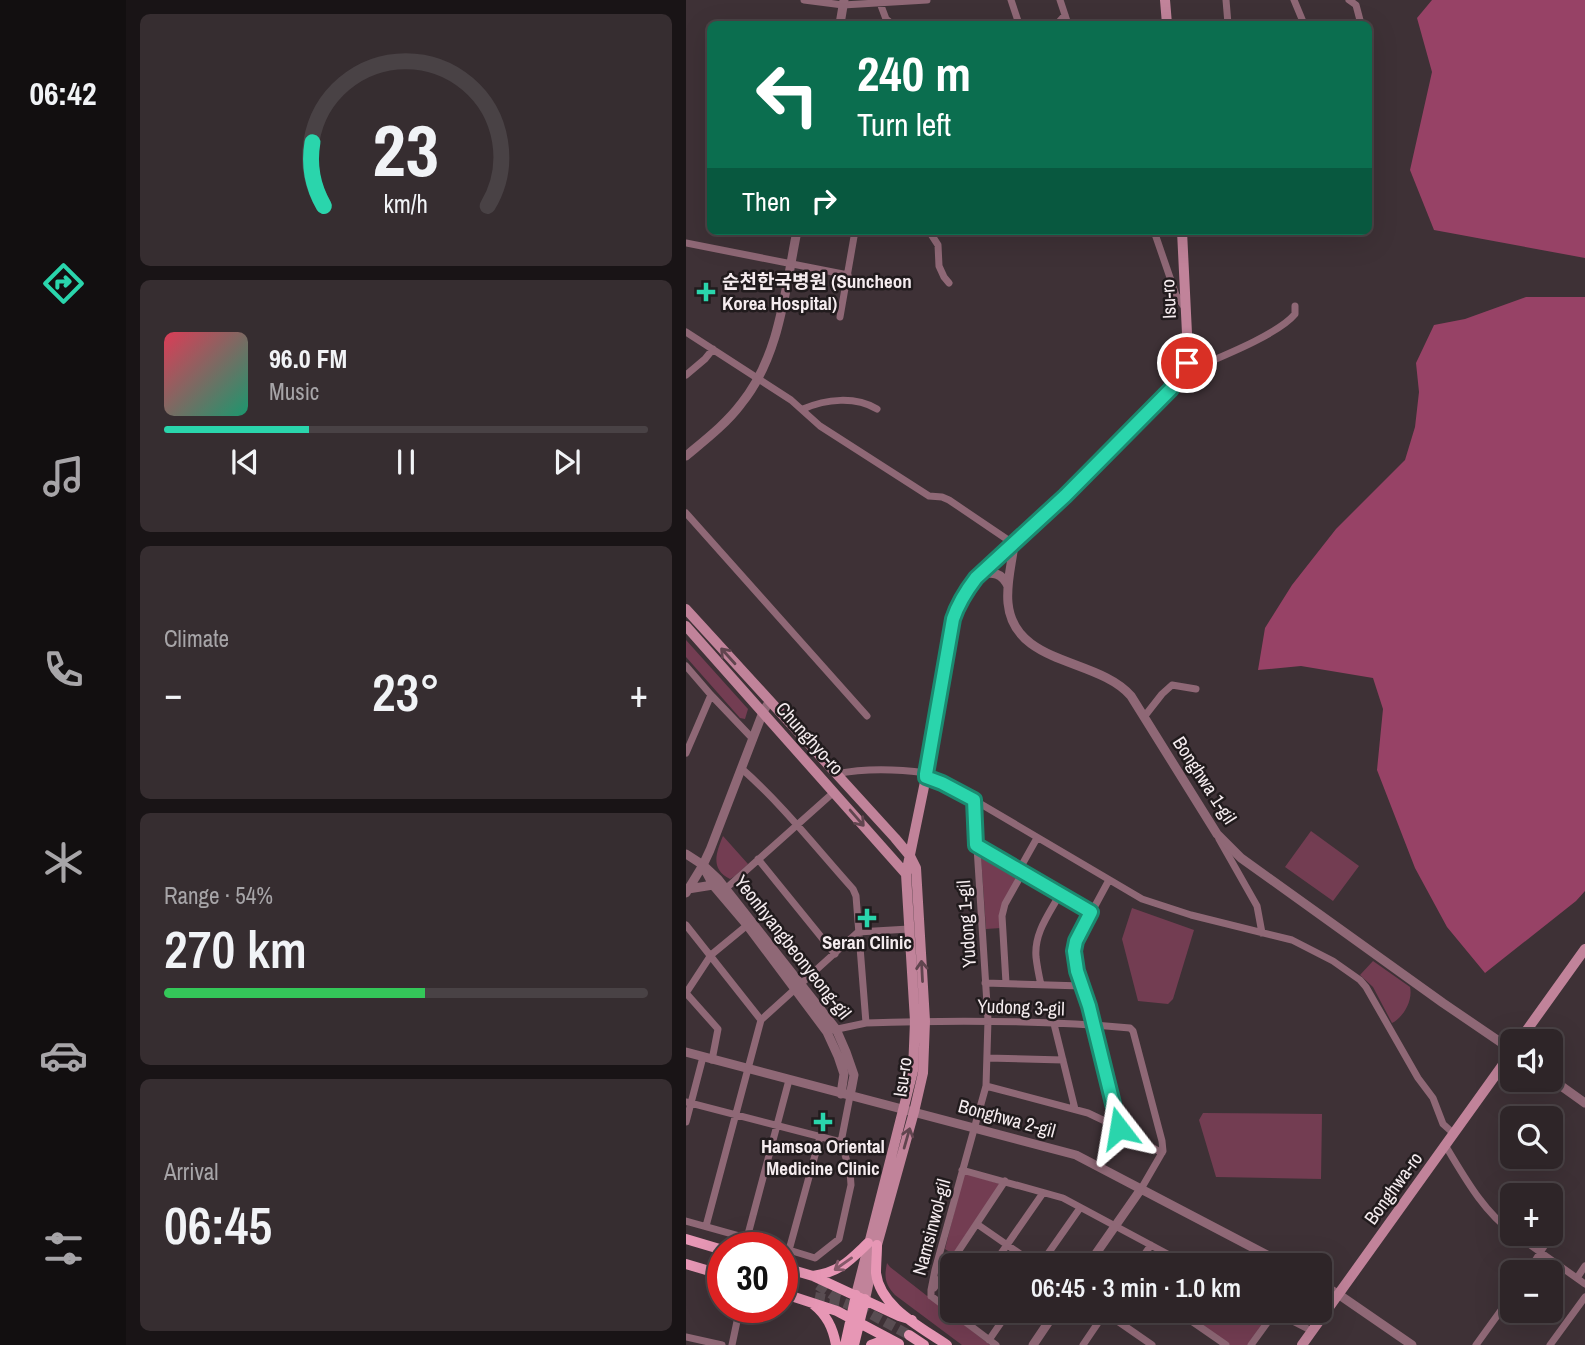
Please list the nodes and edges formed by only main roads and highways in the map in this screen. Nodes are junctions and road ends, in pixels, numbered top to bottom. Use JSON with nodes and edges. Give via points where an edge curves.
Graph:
{"nodes":[{"id":1,"x":1165,"y":0,"type":"edge"},
{"id":2,"x":1167,"y":21,"type":"edge"},
{"id":3,"x":1182,"y":235,"type":"edge"},
{"id":4,"x":686,"y":609,"type":"edge"},
{"id":5,"x":686,"y":626,"type":"edge"},
{"id":6,"x":766,"y":707,"type":"junction"},
{"id":7,"x":914,"y":835,"type":"junction"},
{"id":8,"x":895,"y":838,"type":"junction"},
{"id":9,"x":910,"y":856,"type":"junction"},
{"id":10,"x":906,"y":874,"type":"junction"},
{"id":11,"x":1585,"y":949,"type":"edge"},
{"id":12,"x":920,"y":1021,"type":"junction"},
{"id":13,"x":1528,"y":1029,"type":"edge"},
{"id":14,"x":1500,"y":1068,"type":"edge"},
{"id":15,"x":686,"y":1239,"type":"edge"},
{"id":16,"x":873,"y":1244,"type":"junction"},
{"id":17,"x":707,"y":1245,"type":"edge"},
{"id":18,"x":686,"y":1246,"type":"edge"},
{"id":19,"x":707,"y":1252,"type":"edge"},
{"id":20,"x":686,"y":1257,"type":"edge"},
{"id":21,"x":686,"y":1264,"type":"edge"},
{"id":22,"x":707,"y":1264,"type":"edge"},
{"id":23,"x":707,"y":1270,"type":"edge"},
{"id":24,"x":798,"y":1273,"type":"edge"},
{"id":25,"x":798,"y":1277,"type":"edge"},
{"id":26,"x":818,"y":1280,"type":"junction"},
{"id":27,"x":798,"y":1294,"type":"edge"},
{"id":28,"x":798,"y":1297,"type":"edge"},
{"id":29,"x":860,"y":1297,"type":"junction"},
{"id":30,"x":813,"y":1301,"type":"junction"},
{"id":31,"x":899,"y":1316,"type":"junction"},
{"id":32,"x":855,"y":1320,"type":"junction"},
{"id":33,"x":912,"y":1320,"type":"junction"},
{"id":34,"x":909,"y":1335,"type":"tunnel mouth"},
{"id":35,"x":887,"y":1337,"type":"junction"},
{"id":36,"x":836,"y":1345,"type":"edge"},
{"id":37,"x":845,"y":1345,"type":"edge"},
{"id":38,"x":854,"y":1345,"type":"edge"},
{"id":39,"x":871,"y":1345,"type":"edge"},
{"id":40,"x":900,"y":1345,"type":"edge"},
{"id":41,"x":924,"y":1345,"type":"edge"},
{"id":42,"x":947,"y":1345,"type":"edge"},
{"id":43,"x":1302,"y":1345,"type":"edge"}],
"edges":[{"from":1,"to":2,"type":"main road"},
{"from":3,"to":7,"type":"main road","name":"Isu-ro","via":[[1188,354],[1183,373],[1065,496],[979,575],[963,597],[953,619]]},
{"from":6,"to":4,"type":"main road","name":"Chunghyo-ro","one_way":true},
{"from":5,"to":6,"type":"main road","name":"Chunghyo-ro"},
{"from":6,"to":8,"type":"main road","name":"Chunghyo-ro"},
{"from":6,"to":10,"type":"main road","name":"Chunghyo-ro","one_way":true},
{"from":7,"to":8,"type":"main road","via":[[904,841]]},
{"from":7,"to":9,"type":"main road","name":"Isu-ro"},
{"from":8,"to":9,"type":"main road","name":"Chunghyo-ro"},
{"from":9,"to":10,"type":"main road","name":"Isu-ro"},
{"from":12,"to":9,"type":"main road","name":"Isu-ro","one_way":true,"via":[[916,868]]},
{"from":10,"to":12,"type":"main road","name":"Isu-ro"},
{"from":11,"to":13,"type":"main road"},
{"from":12,"to":16,"type":"main road","name":"Isu-ro","via":[[909,1111]]},
{"from":14,"to":43,"type":"main road","name":"Bonghwa-ro"},
{"from":15,"to":17,"type":"main road"},
{"from":16,"to":26,"type":"main road","one_way":true},
{"from":16,"to":29,"type":"main road","name":"Isu-ro"},
{"from":16,"to":33,"type":"main road","via":[[884,1297]]},
{"from":18,"to":19,"type":"main road"},
{"from":20,"to":22,"type":"main road"},
{"from":21,"to":23,"type":"main road"},
{"from":24,"to":26,"type":"main road"},
{"from":25,"to":26,"type":"main road"},
{"from":26,"to":29,"type":"main road"},
{"from":26,"to":30,"type":"main road"},
{"from":27,"to":30,"type":"main road"},
{"from":28,"to":30,"type":"main road"},
{"from":29,"to":31,"type":"main road"},
{"from":29,"to":32,"type":"main road"},
{"from":30,"to":32,"type":"main road"},
{"from":30,"to":36,"type":"main road","via":[[829,1322]]},
{"from":31,"to":33,"type":"main road"},
{"from":31,"to":35,"type":"main road"},
{"from":32,"to":35,"type":"main road"},
{"from":32,"to":37,"type":"main road"},
{"from":32,"to":38,"type":"main road"},
{"from":33,"to":42,"type":"main road"},
{"from":34,"to":41,"type":"main road"},
{"from":35,"to":40,"type":"main road"},
{"from":39,"to":40,"type":"main road","via":[[887,1341]]}]}
